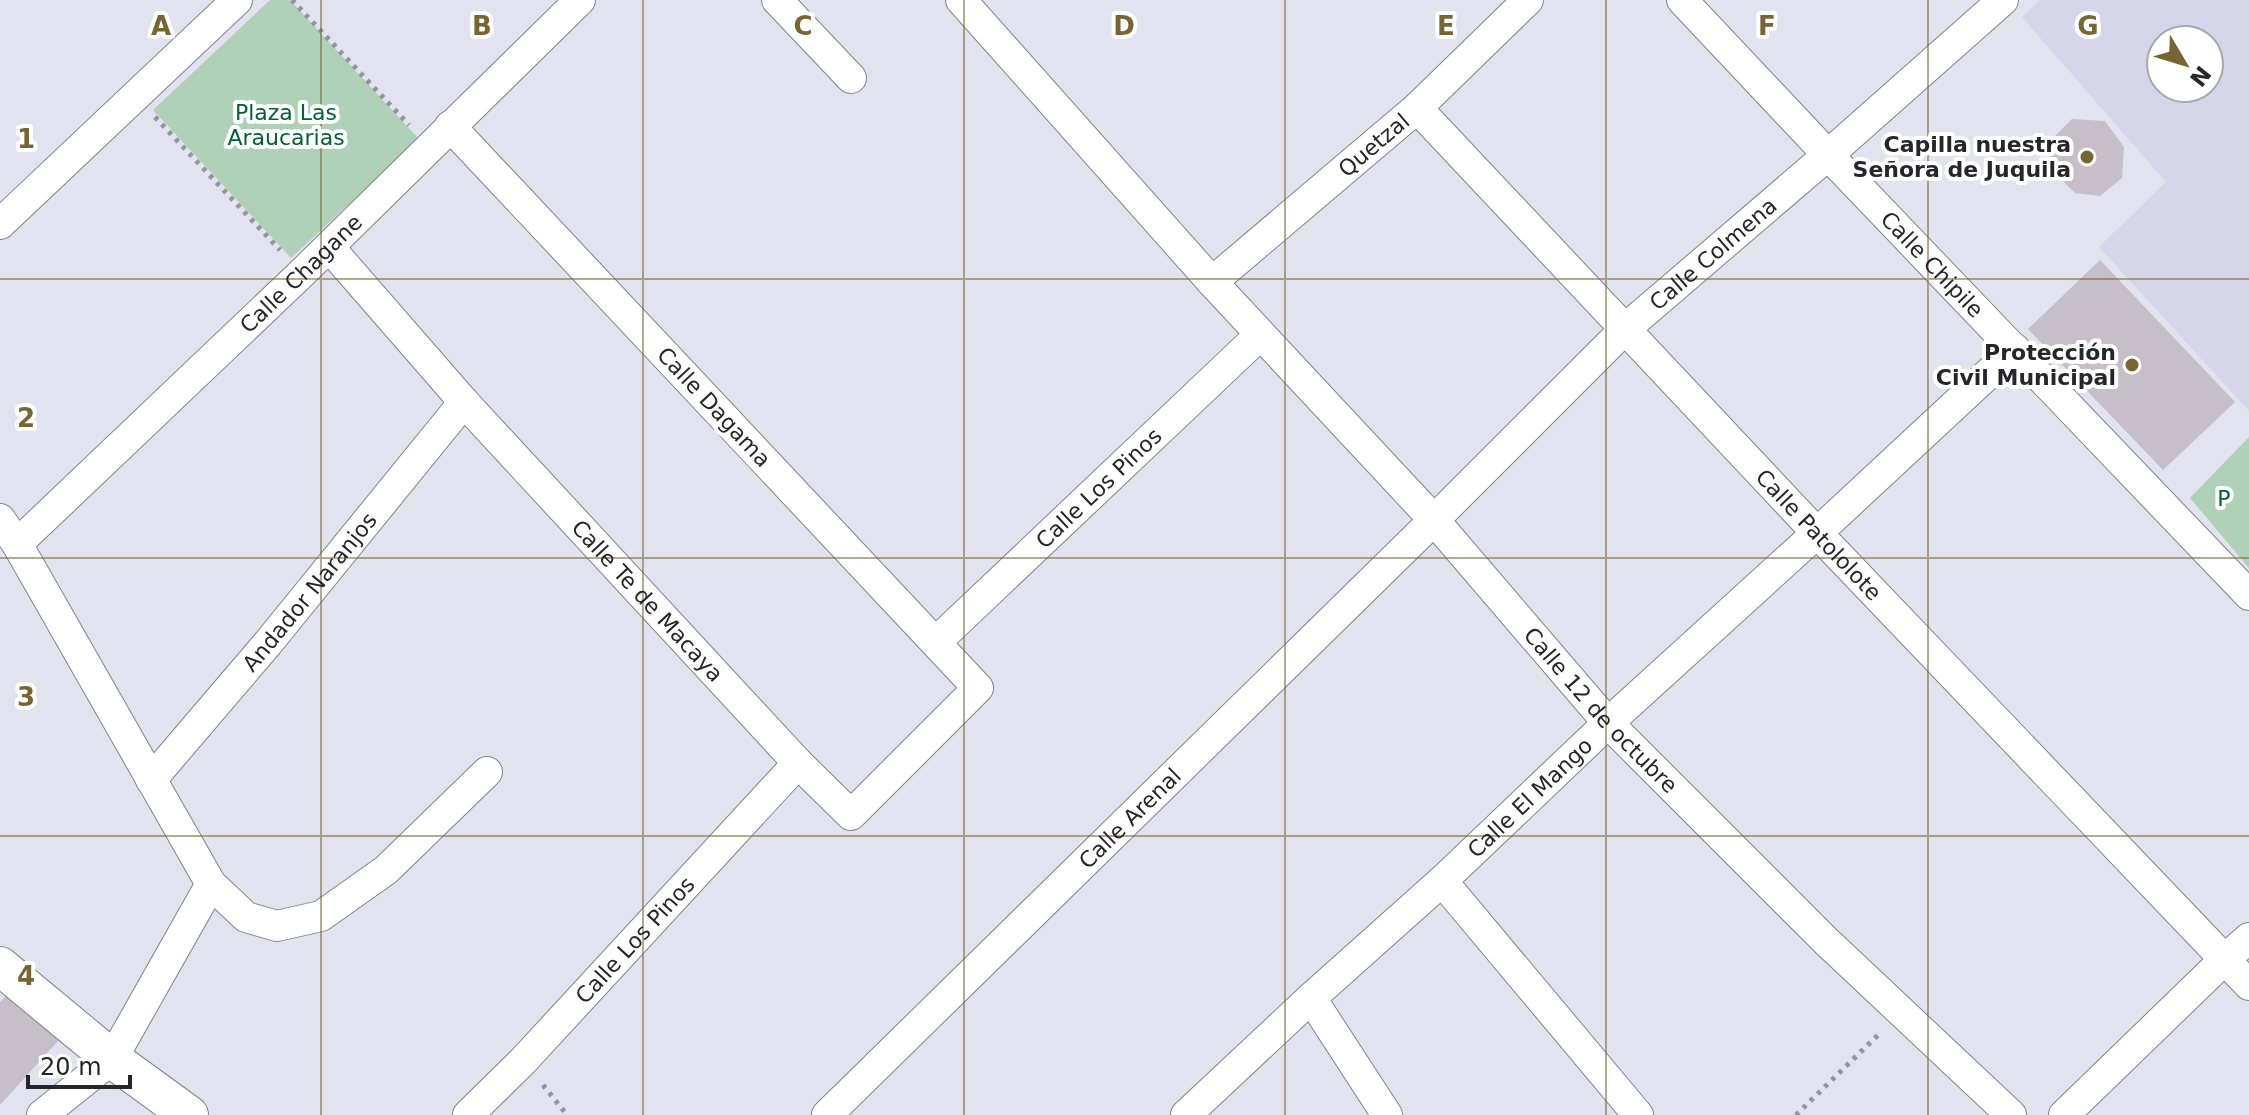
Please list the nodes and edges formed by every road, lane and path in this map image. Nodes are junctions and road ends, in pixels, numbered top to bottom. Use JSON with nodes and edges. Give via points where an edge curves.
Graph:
{"nodes":[{"id":1,"x":237,"y":0,"type":"edge"},
{"id":2,"x":292,"y":0,"type":"edge"},
{"id":3,"x":580,"y":0,"type":"edge"},
{"id":4,"x":777,"y":0,"type":"edge"},
{"id":5,"x":961,"y":0,"type":"edge"},
{"id":6,"x":1528,"y":0,"type":"edge"},
{"id":7,"x":1682,"y":0,"type":"edge"},
{"id":8,"x":2003,"y":0,"type":"edge"},
{"id":9,"x":851,"y":78,"type":"dead end"},
{"id":10,"x":135,"y":96,"type":"junction"},
{"id":11,"x":1417,"y":108,"type":"junction"},
{"id":12,"x":440,"y":137,"type":"junction"},
{"id":13,"x":1828,"y":155,"type":"junction"},
{"id":14,"x":0,"y":224,"type":"edge"},
{"id":15,"x":329,"y":247,"type":"junction"},
{"id":16,"x":302,"y":273,"type":"junction"},
{"id":17,"x":1212,"y":282,"type":"junction"},
{"id":18,"x":1625,"y":329,"type":"junction"},
{"id":19,"x":1260,"y":335,"type":"junction"},
{"id":20,"x":2015,"y":349,"type":"junction"},
{"id":21,"x":464,"y":402,"type":"junction"},
{"id":22,"x":0,"y":519,"type":"edge"},
{"id":23,"x":1434,"y":520,"type":"junction"},
{"id":24,"x":1817,"y":533,"type":"junction"},
{"id":25,"x":17,"y":544,"type":"junction"},
{"id":26,"x":2249,"y":595,"type":"edge"},
{"id":27,"x":936,"y":642,"type":"junction"},
{"id":28,"x":978,"y":688,"type":"joint"},
{"id":29,"x":1608,"y":723,"type":"junction"},
{"id":30,"x":798,"y":763,"type":"junction"},
{"id":31,"x":487,"y":772,"type":"dead end"},
{"id":32,"x":151,"y":780,"type":"junction"},
{"id":33,"x":1442,"y":881,"type":"junction"},
{"id":34,"x":211,"y":884,"type":"junction"},
{"id":35,"x":2249,"y":938,"type":"edge"},
{"id":36,"x":2224,"y":960,"type":"junction"},
{"id":37,"x":0,"y":966,"type":"edge"},
{"id":38,"x":2249,"y":985,"type":"edge"},
{"id":39,"x":1311,"y":998,"type":"junction"},
{"id":40,"x":1902,"y":1012,"type":"junction"},
{"id":41,"x":112,"y":1059,"type":"junction"},
{"id":42,"x":42,"y":1115,"type":"edge"},
{"id":43,"x":189,"y":1115,"type":"edge"},
{"id":44,"x":468,"y":1115,"type":"edge"},
{"id":45,"x":827,"y":1115,"type":"edge"},
{"id":46,"x":1186,"y":1115,"type":"edge"},
{"id":47,"x":1387,"y":1115,"type":"edge"},
{"id":48,"x":1638,"y":1115,"type":"edge"},
{"id":49,"x":1796,"y":1115,"type":"edge"},
{"id":50,"x":2011,"y":1115,"type":"edge"},
{"id":51,"x":2064,"y":1115,"type":"edge"}],
"edges":[{"from":1,"to":10,"type":"street"},
{"from":2,"to":12,"type":"path"},
{"from":3,"to":12,"type":"street","name":"Calle Chagane"},
{"from":4,"to":9,"type":"street"},
{"from":5,"to":17,"type":"street","name":"Calle 12 de octubre"},
{"from":6,"to":11,"type":"street","name":"Quetzal"},
{"from":7,"to":13,"type":"street","name":"Calle Chipile"},
{"from":8,"to":13,"type":"street","name":"Calle Colmena"},
{"from":10,"to":14,"type":"street"},
{"from":10,"to":16,"type":"path"},
{"from":11,"to":17,"type":"street","name":"Quetzal"},
{"from":11,"to":18,"type":"street","name":"Calle Patololote"},
{"from":12,"to":15,"type":"street","name":"Calle Chagane"},
{"from":12,"to":27,"type":"street","name":"Calle Dagama"},
{"from":13,"to":18,"type":"street","name":"Calle Colmena"},
{"from":13,"to":20,"type":"street","name":"Calle Chipile"},
{"from":15,"to":16,"type":"street","name":"Calle Chagane"},
{"from":15,"to":21,"type":"street","name":"Calle Te de Macaya"},
{"from":16,"to":25,"type":"street","name":"Calle Chagane"},
{"from":17,"to":19,"type":"street","name":"Calle 12 de octubre"},
{"from":18,"to":23,"type":"street","name":"Calle Colmena"},
{"from":18,"to":24,"type":"street","name":"Calle Patololote"},
{"from":19,"to":23,"type":"street","name":"Calle 12 de octubre"},
{"from":19,"to":27,"type":"street","name":"Calle Los Pinos"},
{"from":20,"to":24,"type":"street","name":"Calle El Mango"},
{"from":20,"to":26,"type":"street","name":"Calle Chipile"},
{"from":21,"to":30,"type":"street","name":"Calle Te de Macaya"},
{"from":21,"to":32,"type":"street","name":"Andador Naranjos"},
{"from":22,"to":25,"type":"street"},
{"from":23,"to":29,"type":"street","name":"Calle 12 de octubre"},
{"from":23,"to":45,"type":"street","name":"Calle Arenal"},
{"from":24,"to":29,"type":"street","name":"Calle El Mango"},
{"from":24,"to":36,"type":"street","name":"Calle Patololote"},
{"from":25,"to":32,"type":"street"},
{"from":27,"to":28,"type":"street","name":"Calle Dagama"},
{"from":28,"to":30,"type":"street","name":"Calle Te de Macaya","via":[[851,815]]},
{"from":29,"to":33,"type":"street","name":"Calle El Mango"},
{"from":29,"to":40,"type":"street","name":"Calle 12 de octubre"},
{"from":30,"to":44,"type":"street","name":"Calle Los Pinos"},
{"from":31,"to":34,"type":"street","via":[[386,870],[321,916],[277,926],[246,917]]},
{"from":32,"to":34,"type":"street"},
{"from":33,"to":39,"type":"street","name":"Calle El Mango"},
{"from":33,"to":48,"type":"street"},
{"from":34,"to":41,"type":"street"},
{"from":35,"to":36,"type":"street"},
{"from":36,"to":38,"type":"street","name":"Calle Patololote"},
{"from":36,"to":51,"type":"street"},
{"from":37,"to":41,"type":"street"},
{"from":39,"to":46,"type":"street","name":"Calle El Mango"},
{"from":39,"to":47,"type":"street"},
{"from":40,"to":49,"type":"path"},
{"from":40,"to":50,"type":"street","name":"Calle 12 de octubre"},
{"from":41,"to":42,"type":"street"},
{"from":41,"to":43,"type":"street"}]}
